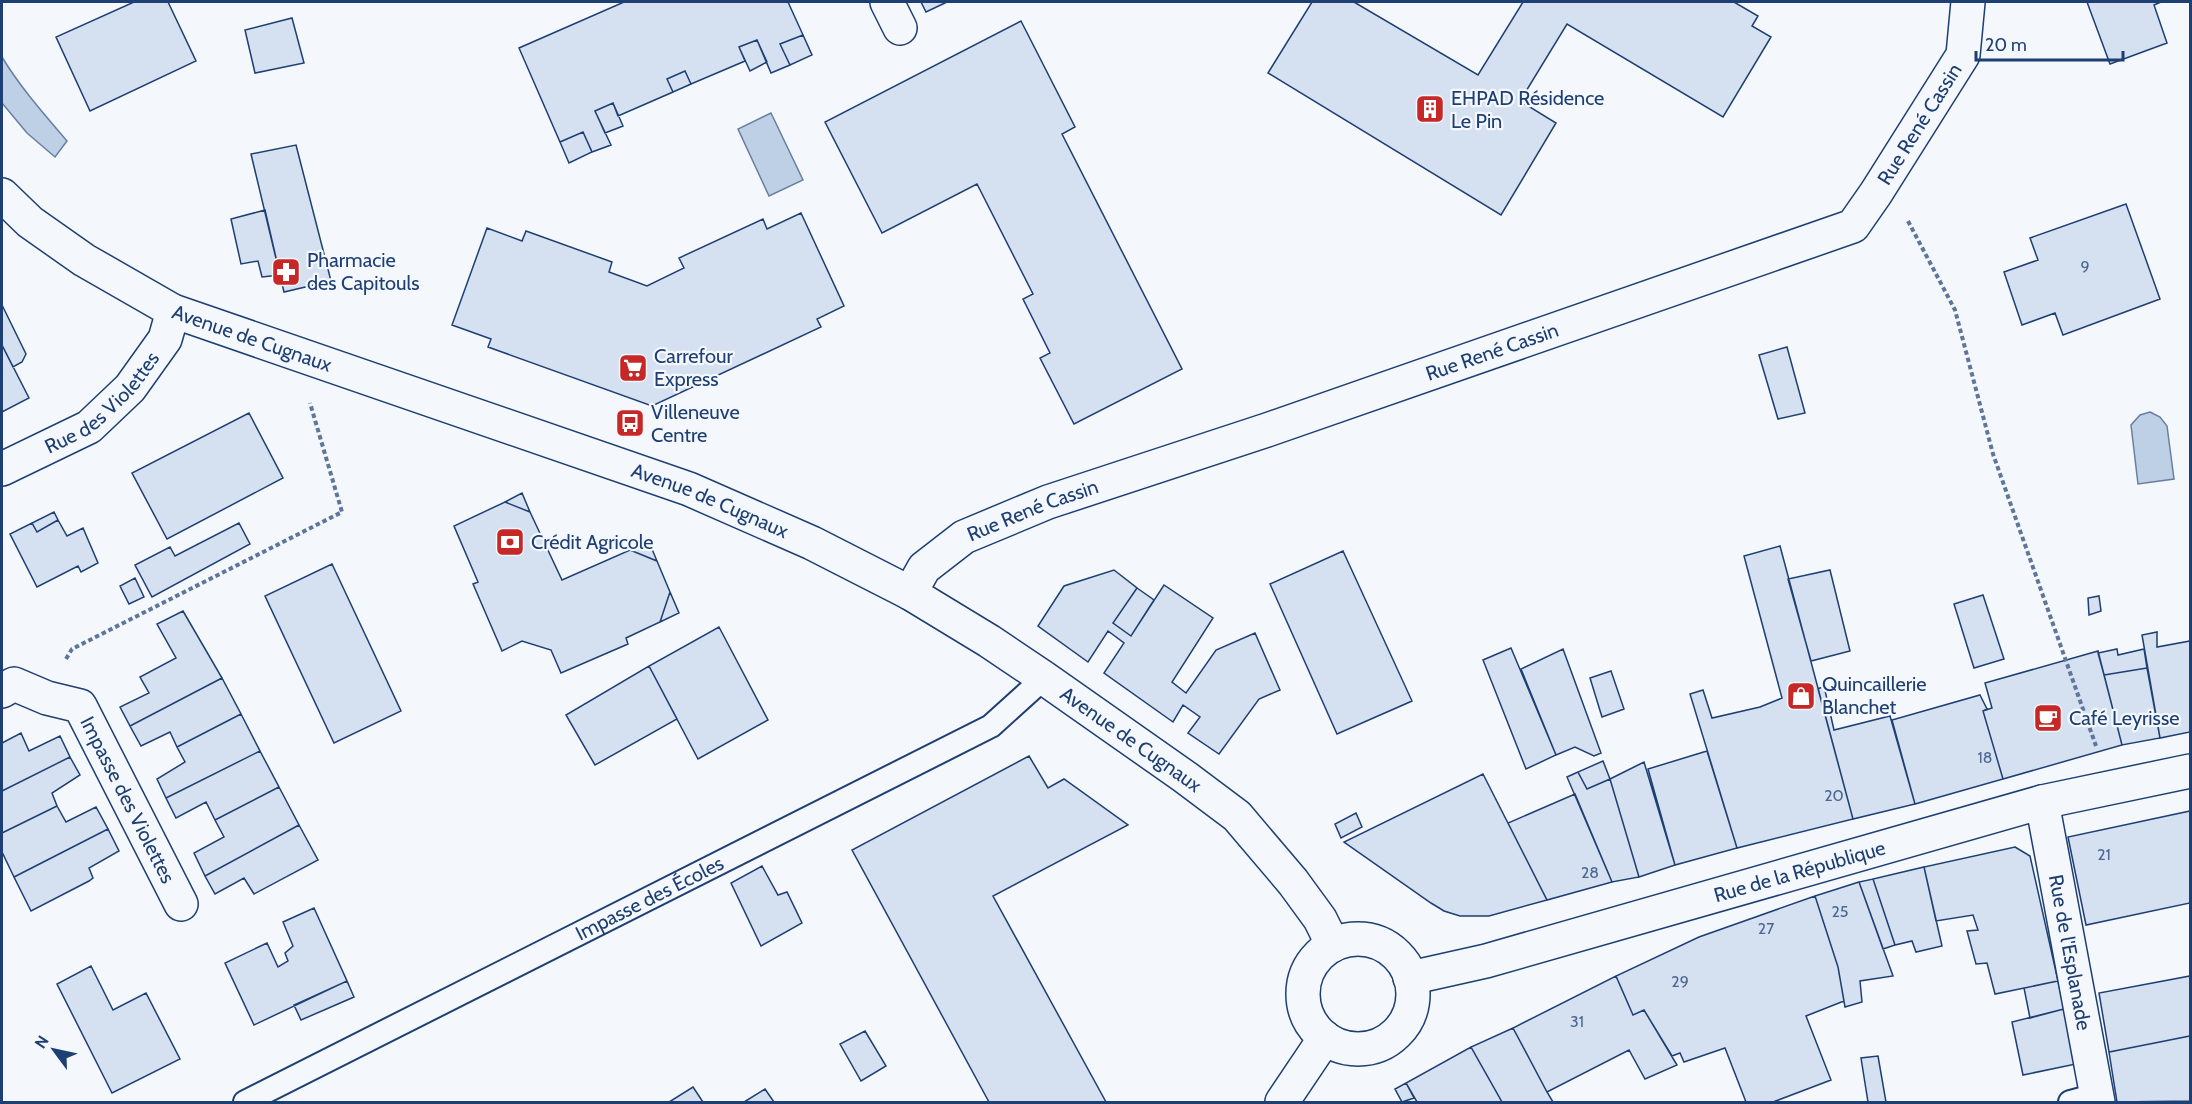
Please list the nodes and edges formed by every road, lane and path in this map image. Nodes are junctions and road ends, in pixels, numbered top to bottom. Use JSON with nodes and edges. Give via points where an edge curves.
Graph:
{"nodes":[{"id":1,"x":1968,"y":2,"type":"edge"},
{"id":2,"x":1876,"y":193,"type":"junction"},
{"id":3,"x":2,"y":195,"type":"edge"},
{"id":4,"x":173,"y":311,"type":"junction"},
{"id":5,"x":295,"y":353,"type":"junction"},
{"id":6,"x":2,"y":469,"type":"edge"},
{"id":7,"x":910,"y":593,"type":"junction"},
{"id":8,"x":1044,"y":678,"type":"junction"},
{"id":9,"x":2,"y":691,"type":"edge"},
{"id":10,"x":47,"y":698,"type":"junction"},
{"id":11,"x":2190,"y":771,"type":"edge"},
{"id":12,"x":2111,"y":786,"type":"junction"},
{"id":13,"x":2042,"y":802,"type":"junction"},
{"id":14,"x":181,"y":903,"type":"dead end"},
{"id":15,"x":1333,"y":945,"type":"junction"},
{"id":16,"x":1410,"y":978,"type":"junction"},
{"id":17,"x":1325,"y":1038,"type":"junction"},
{"id":18,"x":2088,"y":1100,"type":"edge"},
{"id":19,"x":245,"y":1102,"type":"edge"},
{"id":20,"x":1282,"y":1102,"type":"edge"}],
"edges":[{"from":1,"to":2,"type":"street","name":"Rue René Cassin","via":[[1963,55]]},
{"from":2,"to":7,"type":"street","name":"Rue René Cassin","via":[[1853,226],[1048,502],[964,537],[924,568]]},
{"from":2,"to":12,"type":"path","via":[[1906,217],[1955,310],[1993,454]]},
{"from":3,"to":4,"type":"street","name":"Avenue de Cugnaux","via":[[30,222],[84,260]]},
{"from":4,"to":5,"type":"street","name":"Avenue de Cugnaux"},
{"from":4,"to":6,"type":"street","name":"Rue des Violettes","via":[[165,339],[130,388],[89,428]]},
{"from":5,"to":7,"type":"street","name":"Avenue de Cugnaux","via":[[689,489],[812,543]]},
{"from":5,"to":10,"type":"path","via":[[342,512],[72,649]]},
{"from":7,"to":8,"type":"street","name":"Avenue de Cugnaux"},
{"from":8,"to":15,"type":"street","name":"Avenue de Cugnaux","via":[[1237,816],[1293,882]]},
{"from":8,"to":19,"type":"lane","name":"Impasse des Écoles","via":[[991,726]]},
{"from":9,"to":10,"type":"street","name":"Impasse des Violettes","via":[[14,684]]},
{"from":10,"to":14,"type":"street","name":"Impasse des Violettes","via":[[80,706]]},
{"from":11,"to":12,"type":"street","name":"Rue de la République"},
{"from":12,"to":13,"type":"street","name":"Rue de la République"},
{"from":13,"to":16,"type":"street","name":"Rue de la République","via":[[1486,961]]},
{"from":13,"to":18,"type":"street","name":"Rue de l'Esplanade"},
{"from":15,"to":16,"type":"street","via":[[1359,939],[1379,944],[1396,954]]},
{"from":15,"to":17,"type":"street","via":[[1313,962],[1303,987],[1305,1010]]},
{"from":16,"to":17,"type":"street","via":[[1413,990],[1409,1015],[1384,1043],[1347,1048]]},
{"from":17,"to":20,"type":"street"}]}
